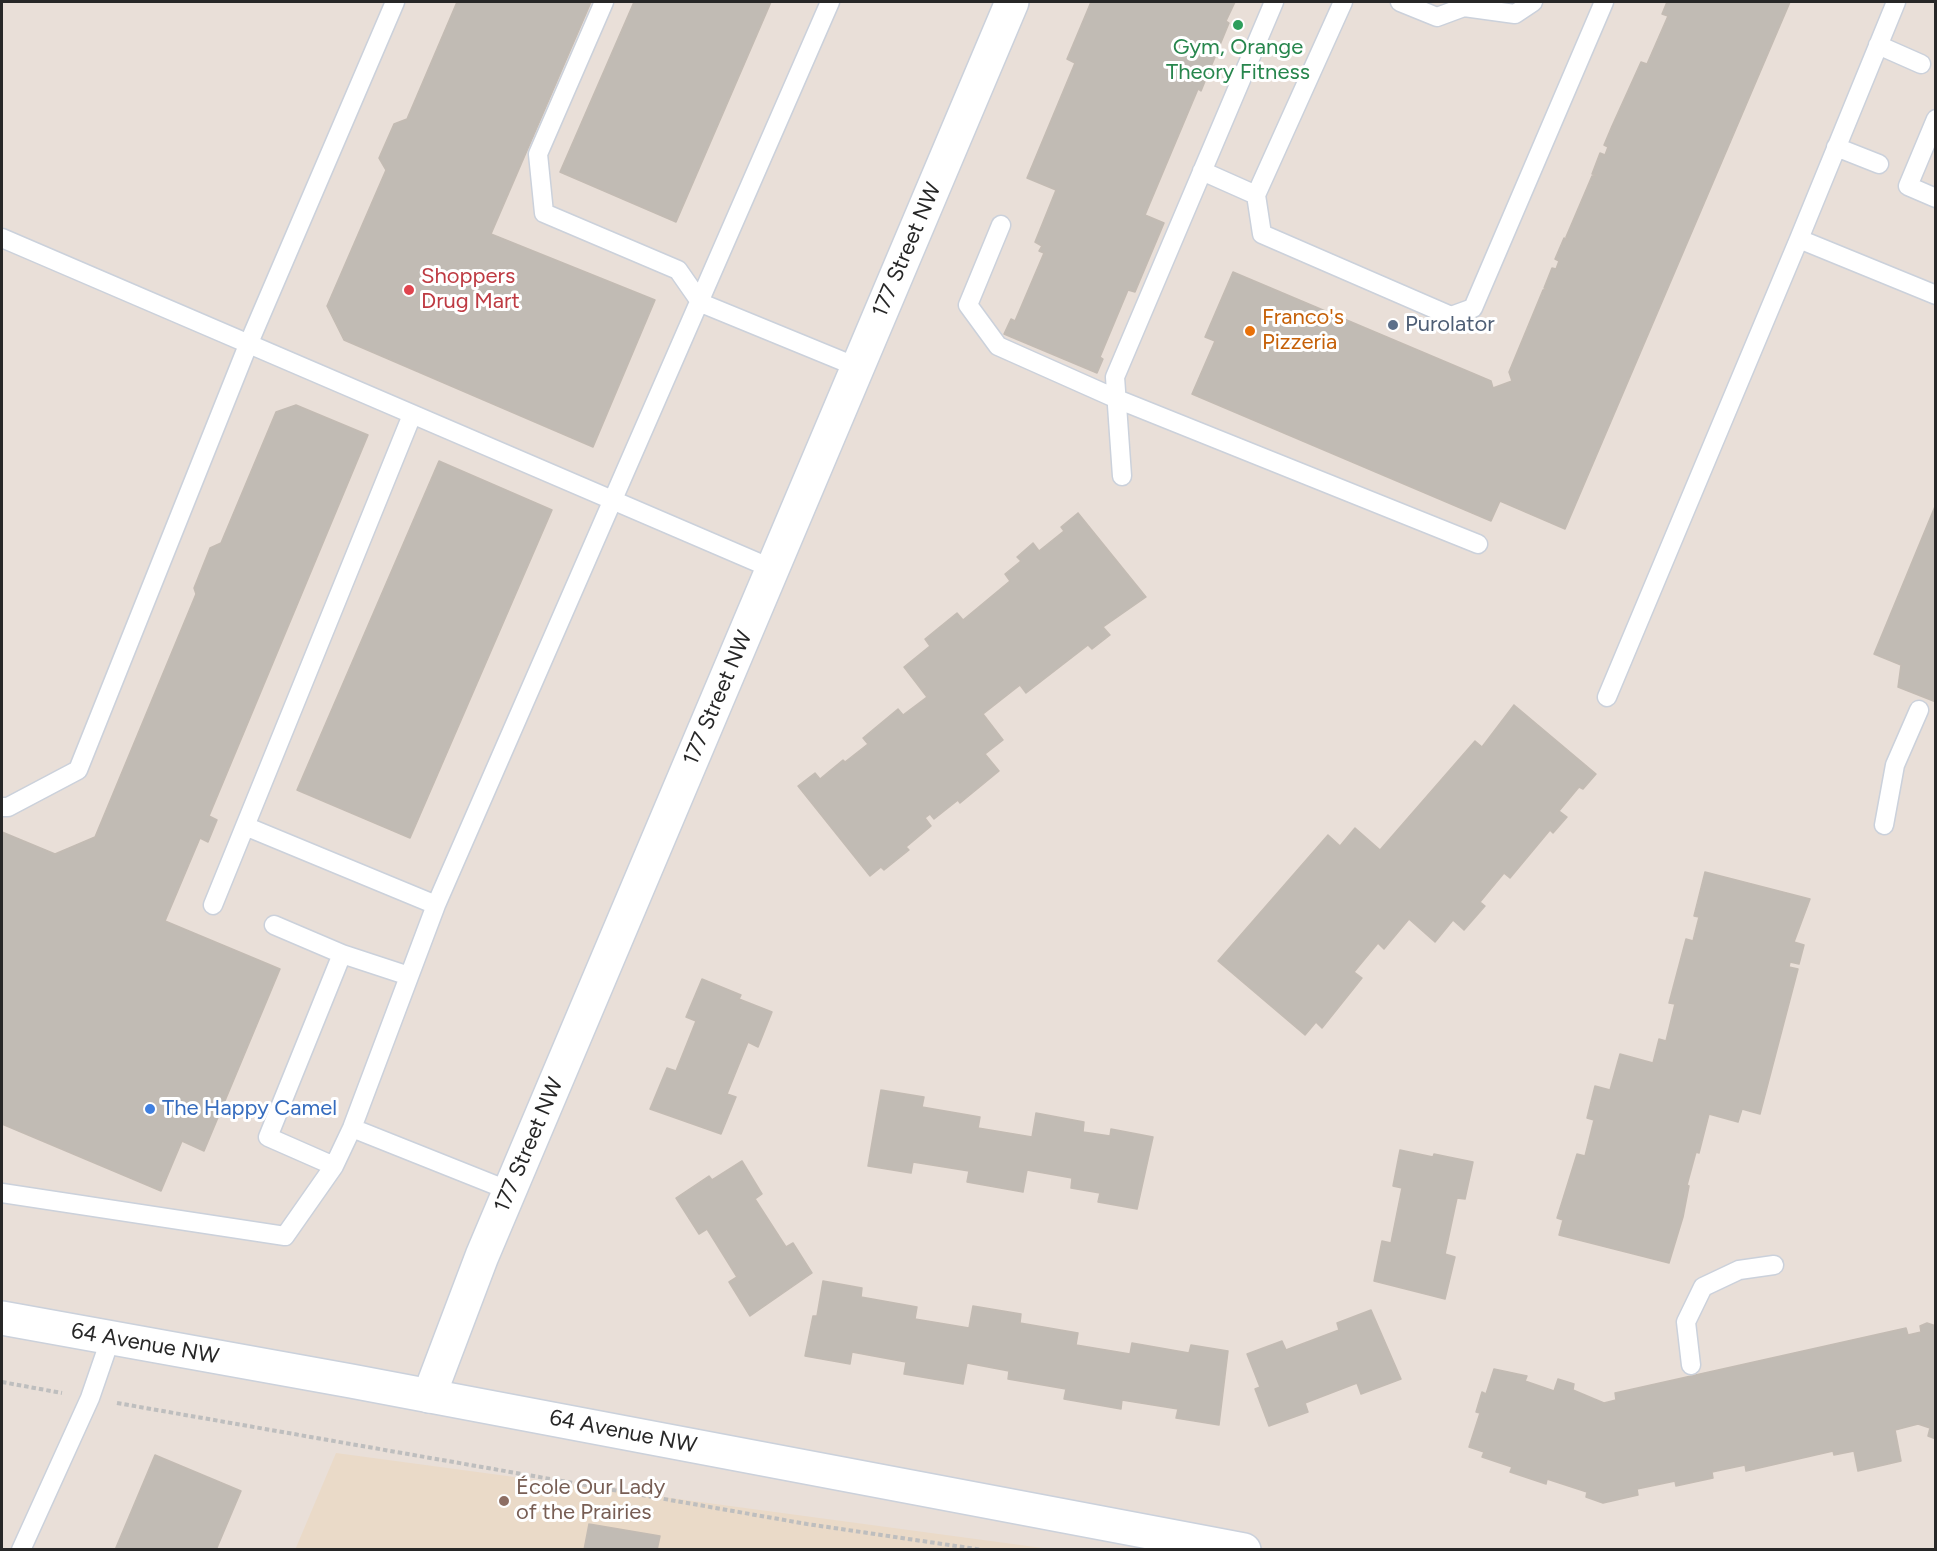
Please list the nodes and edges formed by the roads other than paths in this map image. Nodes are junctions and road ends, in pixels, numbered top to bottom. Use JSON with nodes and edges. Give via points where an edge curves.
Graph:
{"nodes":[{"id":1,"x":395,"y":2,"type":"edge"},
{"id":2,"x":604,"y":2,"type":"edge"},
{"id":3,"x":830,"y":2,"type":"edge"},
{"id":4,"x":1012,"y":2,"type":"edge"},
{"id":5,"x":1274,"y":2,"type":"edge"},
{"id":6,"x":1343,"y":2,"type":"edge"},
{"id":7,"x":1401,"y":2,"type":"edge"},
{"id":8,"x":1533,"y":2,"type":"edge"},
{"id":9,"x":1604,"y":2,"type":"edge"},
{"id":10,"x":1896,"y":2,"type":"edge"},
{"id":11,"x":1461,"y":4,"type":"edge"},
{"id":12,"x":1878,"y":45,"type":"junction"},
{"id":13,"x":1921,"y":64,"type":"dead end"},
{"id":14,"x":1935,"y":119,"type":"edge"},
{"id":15,"x":1836,"y":147,"type":"junction"},
{"id":16,"x":1879,"y":164,"type":"dead end"},
{"id":17,"x":1202,"y":171,"type":"junction"},
{"id":18,"x":1256,"y":195,"type":"junction"},
{"id":19,"x":1935,"y":198,"type":"edge"},
{"id":20,"x":1001,"y":225,"type":"dead end"},
{"id":21,"x":2,"y":238,"type":"edge"},
{"id":22,"x":1799,"y":239,"type":"junction"},
{"id":23,"x":1935,"y":295,"type":"edge"},
{"id":24,"x":701,"y":303,"type":"junction"},
{"id":25,"x":248,"y":345,"type":"junction"},
{"id":26,"x":858,"y":367,"type":"junction"},
{"id":27,"x":1117,"y":399,"type":"junction"},
{"id":28,"x":412,"y":415,"type":"junction"},
{"id":29,"x":1122,"y":476,"type":"dead end"},
{"id":30,"x":613,"y":503,"type":"junction"},
{"id":31,"x":1478,"y":544,"type":"dead end"},
{"id":32,"x":772,"y":569,"type":"junction"},
{"id":33,"x":1607,"y":697,"type":"dead end"},
{"id":34,"x":1919,"y":710,"type":"dead end"},
{"id":35,"x":2,"y":807,"type":"edge"},
{"id":36,"x":1884,"y":825,"type":"dead end"},
{"id":37,"x":245,"y":826,"type":"junction"},
{"id":38,"x":213,"y":905,"type":"dead end"},
{"id":39,"x":436,"y":905,"type":"junction"},
{"id":40,"x":274,"y":925,"type":"dead end"},
{"id":41,"x":342,"y":954,"type":"junction"},
{"id":42,"x":409,"y":976,"type":"junction"},
{"id":43,"x":352,"y":1128,"type":"junction"},
{"id":44,"x":334,"y":1166,"type":"junction"},
{"id":45,"x":510,"y":1191,"type":"junction"},
{"id":46,"x":2,"y":1193,"type":"edge"},
{"id":47,"x":1774,"y":1265,"type":"dead end"},
{"id":48,"x":2,"y":1318,"type":"edge"},
{"id":49,"x":111,"y":1337,"type":"junction"},
{"id":50,"x":1691,"y":1365,"type":"dead end"},
{"id":51,"x":429,"y":1396,"type":"junction"},
{"id":52,"x":1145,"y":1540,"type":"edge"},
{"id":53,"x":21,"y":1550,"type":"edge"},
{"id":54,"x":1245,"y":1550,"type":"edge"}],
"edges":[{"from":1,"to":25,"type":"lane"},
{"from":2,"to":24,"type":"lane","via":[[538,154],[544,213],[678,270]]},
{"from":3,"to":24,"type":"lane"},
{"from":4,"to":26,"type":"street","name":"177 Street NW"},
{"from":5,"to":17,"type":"lane"},
{"from":6,"to":18,"type":"lane"},
{"from":7,"to":11,"type":"lane","via":[[1437,17]]},
{"from":8,"to":11,"type":"lane","via":[[1515,14]]},
{"from":9,"to":18,"type":"lane","via":[[1473,308],[1451,316],[1262,234]]},
{"from":10,"to":12,"type":"lane"},
{"from":12,"to":13,"type":"lane"},
{"from":12,"to":15,"type":"lane"},
{"from":14,"to":19,"type":"lane","via":[[1908,186]]},
{"from":15,"to":16,"type":"lane"},
{"from":15,"to":22,"type":"lane"},
{"from":17,"to":18,"type":"lane"},
{"from":17,"to":27,"type":"lane","via":[[1115,377]]},
{"from":20,"to":27,"type":"lane","via":[[968,305],[998,346]]},
{"from":21,"to":25,"type":"lane"},
{"from":22,"to":23,"type":"lane"},
{"from":22,"to":33,"type":"lane"},
{"from":24,"to":26,"type":"lane"},
{"from":24,"to":30,"type":"lane"},
{"from":25,"to":28,"type":"lane"},
{"from":25,"to":35,"type":"lane","via":[[78,770]]},
{"from":26,"to":32,"type":"street","name":"177 Street NW"},
{"from":27,"to":29,"type":"lane"},
{"from":27,"to":31,"type":"lane"},
{"from":28,"to":30,"type":"lane"},
{"from":28,"to":37,"type":"lane"},
{"from":30,"to":32,"type":"lane"},
{"from":30,"to":39,"type":"lane"},
{"from":32,"to":45,"type":"street","name":"177 Street NW"},
{"from":34,"to":36,"type":"lane","via":[[1896,765]]},
{"from":37,"to":38,"type":"lane"},
{"from":37,"to":39,"type":"lane"},
{"from":39,"to":42,"type":"lane"},
{"from":40,"to":41,"type":"lane"},
{"from":41,"to":42,"type":"lane"},
{"from":41,"to":44,"type":"lane","via":[[268,1137]]},
{"from":42,"to":43,"type":"lane"},
{"from":43,"to":44,"type":"lane"},
{"from":43,"to":45,"type":"lane"},
{"from":44,"to":46,"type":"lane","via":[[285,1236]]},
{"from":45,"to":51,"type":"street","name":"177 Street NW"},
{"from":47,"to":50,"type":"lane","via":[[1739,1270],[1702,1287],[1686,1322]]},
{"from":48,"to":49,"type":"street","name":"64 Avenue NW"},
{"from":49,"to":51,"type":"street","name":"64 Avenue NW"},
{"from":49,"to":53,"type":"lane","via":[[90,1398]]},
{"from":51,"to":52,"type":"street","name":"64 Avenue NW"},
{"from":52,"to":54,"type":"street","name":"64 Avenue NW"}]}
